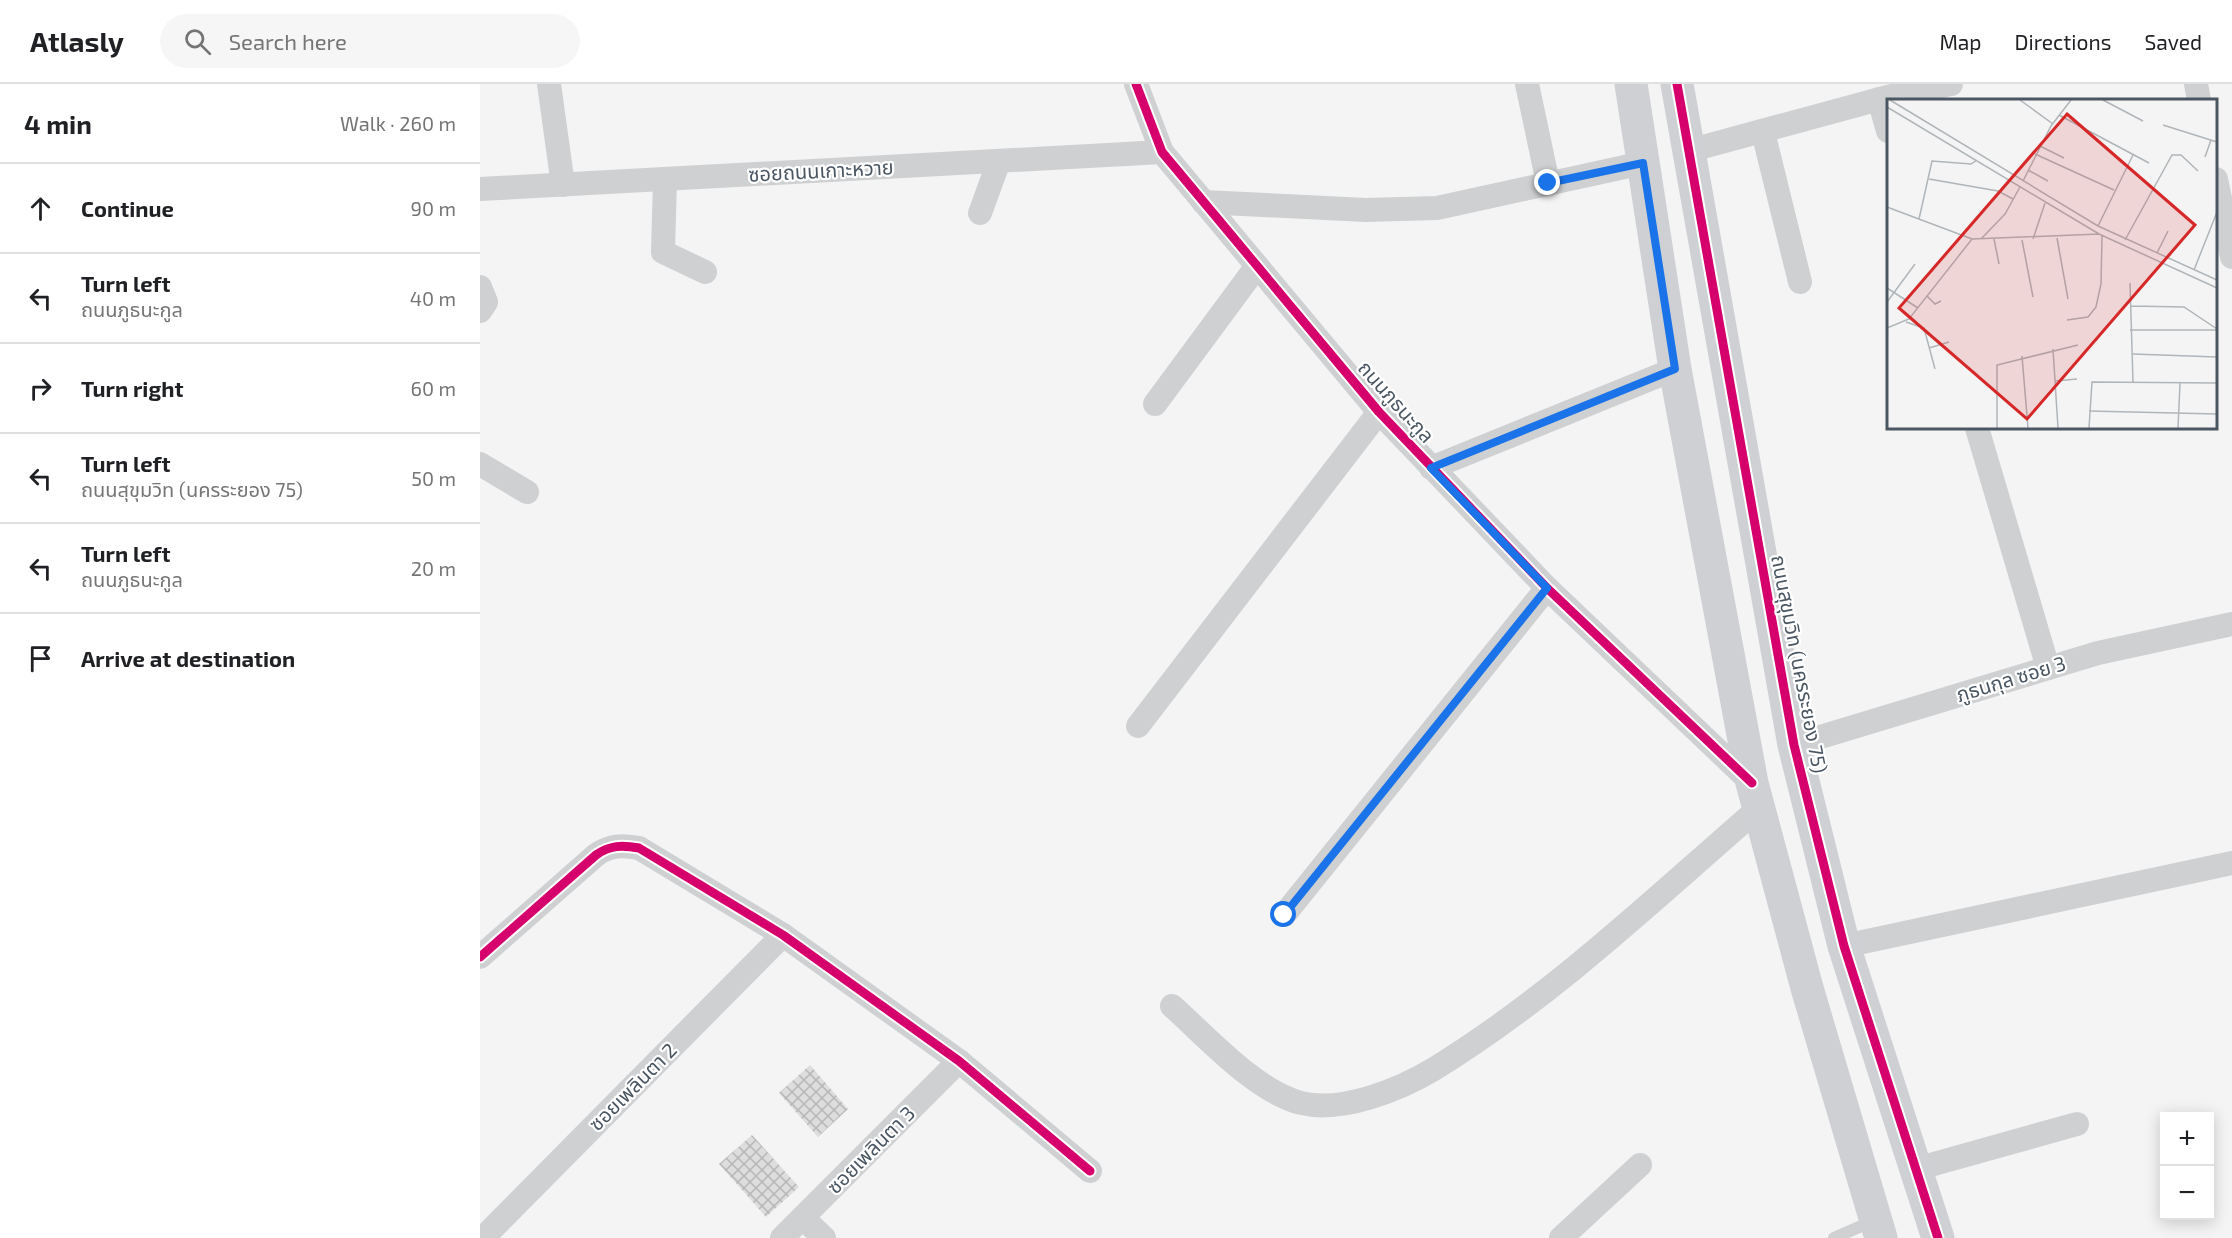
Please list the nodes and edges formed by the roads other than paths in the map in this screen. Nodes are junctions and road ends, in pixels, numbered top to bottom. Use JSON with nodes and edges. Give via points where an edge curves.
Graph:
{"nodes":[{"id":1,"x":549,"y":84,"type":"edge"},
{"id":2,"x":1136,"y":84,"type":"edge"},
{"id":3,"x":1527,"y":84,"type":"edge"},
{"id":4,"x":1631,"y":84,"type":"edge"},
{"id":5,"x":1677,"y":84,"type":"edge"},
{"id":6,"x":2196,"y":84,"type":"edge"},
{"id":7,"x":1948,"y":90,"type":"edge"},
{"id":8,"x":1879,"y":99,"type":"junction"},
{"id":9,"x":2199,"y":99,"type":"edge"},
{"id":10,"x":1887,"y":127,"type":"edge"},
{"id":11,"x":1764,"y":132,"type":"junction"},
{"id":12,"x":1688,"y":151,"type":"junction"},
{"id":13,"x":1162,"y":152,"type":"junction"},
{"id":14,"x":999,"y":161,"type":"junction"},
{"id":15,"x":1643,"y":163,"type":"junction"},
{"id":16,"x":665,"y":179,"type":"junction"},
{"id":17,"x":1548,"y":183,"type":"junction"},
{"id":18,"x":2217,"y":183,"type":"edge"},
{"id":19,"x":563,"y":185,"type":"junction"},
{"id":20,"x":480,"y":189,"type":"edge"},
{"id":21,"x":1203,"y":202,"type":"junction"},
{"id":22,"x":980,"y":213,"type":"dead end"},
{"id":23,"x":2232,"y":257,"type":"edge"},
{"id":24,"x":1257,"y":266,"type":"junction"},
{"id":25,"x":705,"y":272,"type":"dead end"},
{"id":26,"x":1800,"y":282,"type":"dead end"},
{"id":27,"x":480,"y":287,"type":"edge"},
{"id":28,"x":480,"y":311,"type":"edge"},
{"id":29,"x":1675,"y":369,"type":"junction"},
{"id":30,"x":1155,"y":404,"type":"dead end"},
{"id":31,"x":1379,"y":412,"type":"junction"},
{"id":32,"x":1977,"y":429,"type":"edge"},
{"id":33,"x":480,"y":464,"type":"edge"},
{"id":34,"x":1431,"y":468,"type":"junction"},
{"id":35,"x":527,"y":492,"type":"dead end"},
{"id":36,"x":1547,"y":588,"type":"junction"},
{"id":37,"x":2232,"y":624,"type":"edge"},
{"id":38,"x":2048,"y":668,"type":"junction"},
{"id":39,"x":1138,"y":726,"type":"dead end"},
{"id":40,"x":1794,"y":745,"type":"junction"},
{"id":41,"x":1756,"y":795,"type":"junction"},
{"id":42,"x":2232,"y":863,"type":"edge"},
{"id":43,"x":1284,"y":915,"type":"dead end"},
{"id":44,"x":783,"y":935,"type":"junction"},
{"id":45,"x":1844,"y":946,"type":"junction"},
{"id":46,"x":480,"y":957,"type":"edge"},
{"id":47,"x":1172,"y":1006,"type":"dead end"},
{"id":48,"x":959,"y":1062,"type":"junction"},
{"id":49,"x":2077,"y":1124,"type":"dead end"},
{"id":50,"x":1640,"y":1165,"type":"dead end"},
{"id":51,"x":1916,"y":1169,"type":"junction"},
{"id":52,"x":1090,"y":1171,"type":"dead end"},
{"id":53,"x":803,"y":1218,"type":"junction"},
{"id":54,"x":1879,"y":1229,"type":"edge"},
{"id":55,"x":483,"y":1238,"type":"edge"},
{"id":56,"x":782,"y":1238,"type":"edge"},
{"id":57,"x":824,"y":1238,"type":"edge"},
{"id":58,"x":1561,"y":1238,"type":"edge"},
{"id":59,"x":1834,"y":1238,"type":"edge"},
{"id":60,"x":1938,"y":1238,"type":"edge"}],
"edges":[{"from":1,"to":19,"type":"street"},
{"from":2,"to":13,"type":"street","name":"ถนนภูธนะกูล"},
{"from":3,"to":17,"type":"street"},
{"from":4,"to":15,"type":"street"},
{"from":5,"to":12,"type":"street","name":"ถนนสุขุมวิท (นครระยอง 75)"},
{"from":6,"to":9,"type":"street"},
{"from":7,"to":8,"type":"street"},
{"from":8,"to":10,"type":"street"},
{"from":8,"to":11,"type":"street"},
{"from":11,"to":12,"type":"street"},
{"from":11,"to":26,"type":"street"},
{"from":12,"to":40,"type":"street","name":"ถนนสุขุมวิท (นครระยอง 75)"},
{"from":13,"to":14,"type":"street","name":"ซอยถนนเกาะหวาย"},
{"from":13,"to":21,"type":"street","name":"ถนนภูธนะกูล"},
{"from":14,"to":16,"type":"street","name":"ซอยถนนเกาะหวาย"},
{"from":14,"to":22,"type":"street"},
{"from":15,"to":17,"type":"street"},
{"from":15,"to":29,"type":"street"},
{"from":16,"to":19,"type":"street","name":"ซอยถนนเกาะหวาย"},
{"from":16,"to":25,"type":"street","via":[[663,252]]},
{"from":17,"to":21,"type":"street","via":[[1437,208],[1366,210]]},
{"from":18,"to":23,"type":"street"},
{"from":19,"to":20,"type":"street","name":"ซอยถนนเกาะหวาย"},
{"from":21,"to":24,"type":"street","name":"ถนนภูธนะกูล"},
{"from":24,"to":30,"type":"street"},
{"from":24,"to":31,"type":"street","name":"ถนนภูธนะกูล"},
{"from":27,"to":28,"type":"street","via":[[486,302]]},
{"from":29,"to":34,"type":"street"},
{"from":29,"to":41,"type":"street"},
{"from":31,"to":34,"type":"street","name":"ถนนภูธนะกูล"},
{"from":31,"to":39,"type":"street"},
{"from":32,"to":38,"type":"street"},
{"from":33,"to":35,"type":"street"},
{"from":34,"to":36,"type":"street","name":"ถนนภูธนะกูล"},
{"from":36,"to":41,"type":"street","name":"ถนนภูธนะกูล"},
{"from":36,"to":43,"type":"street"},
{"from":37,"to":38,"type":"street","name":"ภูธนกุล ซอย 3"},
{"from":38,"to":40,"type":"street","name":"ภูธนกุล ซอย 3"},
{"from":40,"to":45,"type":"street","name":"ถนนสุขุมวิท (นครระยอง 75)"},
{"from":41,"to":47,"type":"street","via":[[1582,962],[1510,1018],[1433,1069],[1365,1099],[1325,1105],[1281,1097],[1259,1084]]},
{"from":41,"to":54,"type":"street","via":[[1807,988]]},
{"from":42,"to":45,"type":"street"},
{"from":44,"to":46,"type":"street","via":[[639,848],[622,845],[596,855]]},
{"from":44,"to":48,"type":"street"},
{"from":44,"to":55,"type":"street","name":"ซอยเพลินตา 2"},
{"from":45,"to":51,"type":"street","name":"ถนนสุขุมวิท (นครระยอง 75)"},
{"from":48,"to":52,"type":"street"},
{"from":48,"to":53,"type":"street","name":"ซอยเพลินตา 3"},
{"from":49,"to":51,"type":"street"},
{"from":50,"to":58,"type":"street"},
{"from":51,"to":60,"type":"street","name":"ถนนสุขุมวิท (นครระยอง 75)"},
{"from":53,"to":56,"type":"street","name":"ซอยเพลินตา 3"},
{"from":53,"to":57,"type":"street"},
{"from":54,"to":59,"type":"lane"}]}
